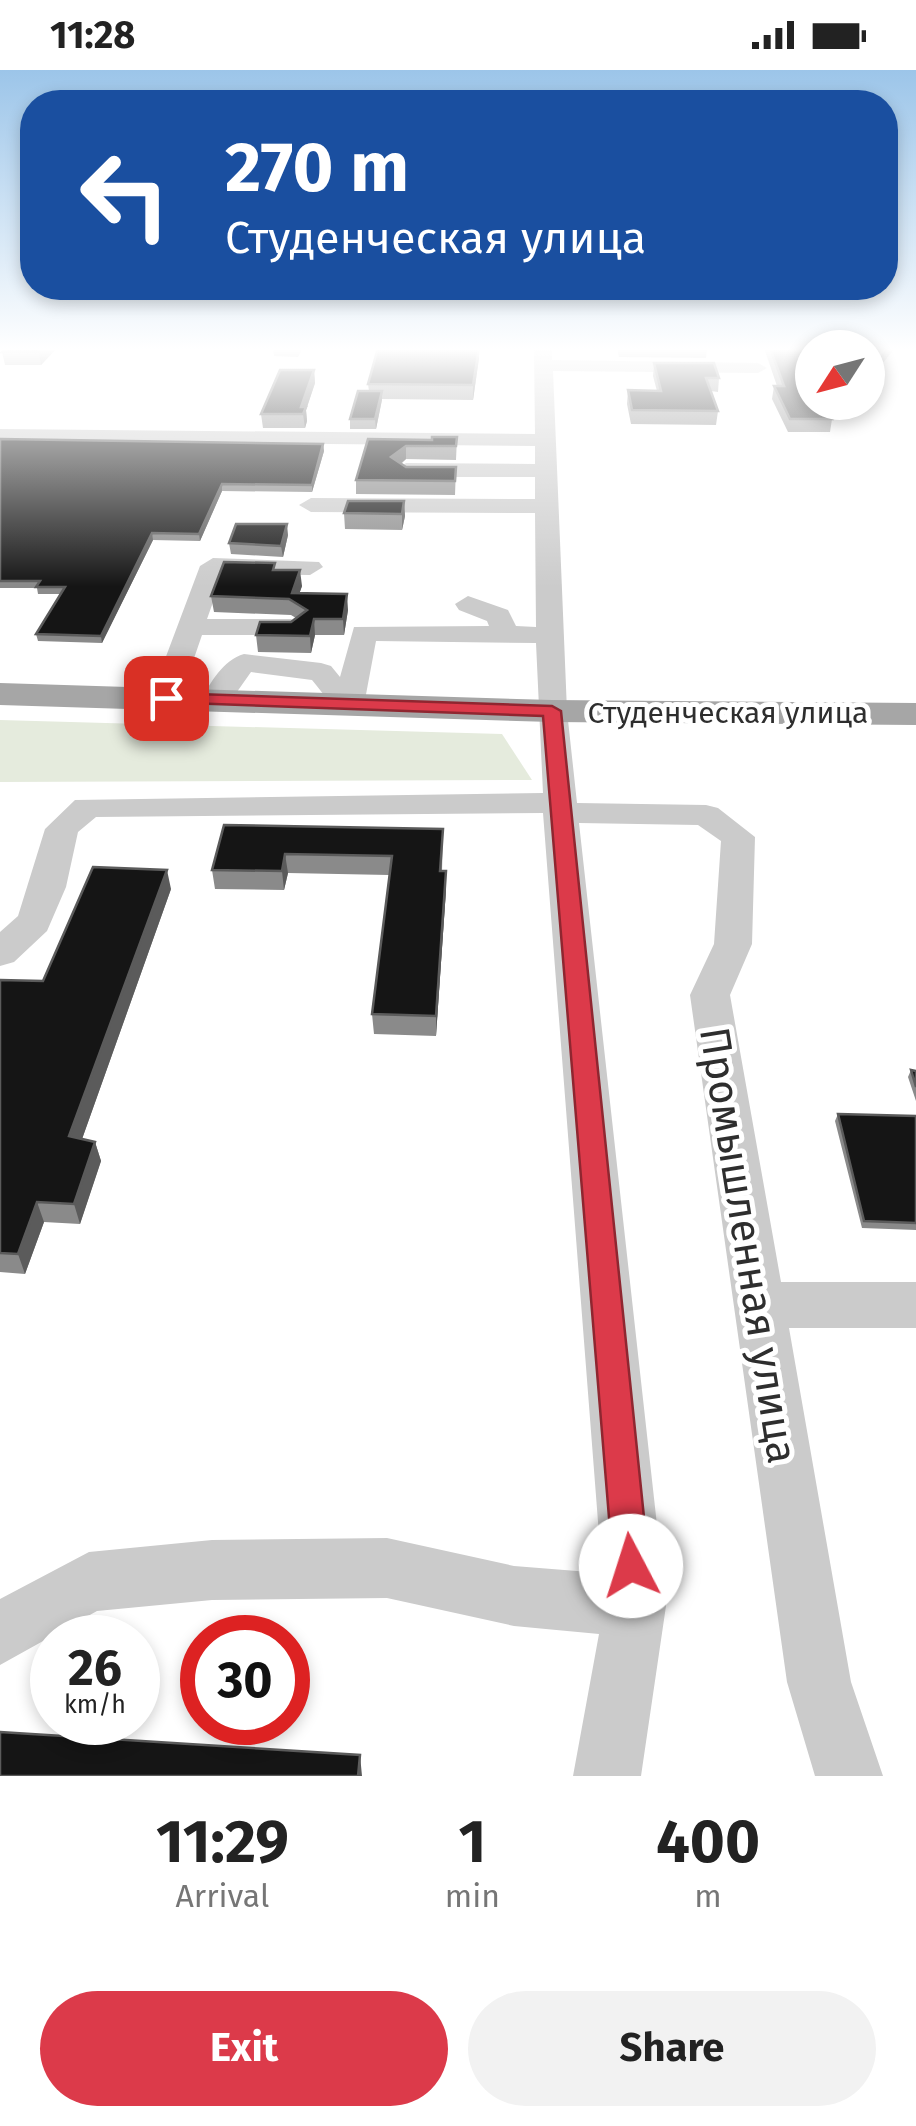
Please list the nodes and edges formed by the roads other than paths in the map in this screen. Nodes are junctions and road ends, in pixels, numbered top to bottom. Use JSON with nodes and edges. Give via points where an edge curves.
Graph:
{"nodes":[{"id":1,"x":546,"y":428,"type":"edge"},
{"id":2,"x":0,"y":435,"type":"edge"},
{"id":3,"x":546,"y":440,"type":"junction"},
{"id":4,"x":407,"y":469,"type":"edge"},
{"id":5,"x":547,"y":471,"type":"junction"},
{"id":6,"x":312,"y":505,"type":"dead end"},
{"id":7,"x":549,"y":506,"type":"junction"},
{"id":8,"x":310,"y":567,"type":"dead end"},
{"id":9,"x":468,"y":604,"type":"dead end"},
{"id":10,"x":191,"y":627,"type":"junction"},
{"id":11,"x":291,"y":627,"type":"edge"},
{"id":12,"x":506,"y":635,"type":"junction"},
{"id":13,"x":550,"y":636,"type":"junction"},
{"id":14,"x":0,"y":694,"type":"edge"},
{"id":15,"x":166,"y":698,"type":"junction"},
{"id":16,"x":349,"y":704,"type":"junction"},
{"id":17,"x":552,"y":711,"type":"junction"},
{"id":18,"x":916,"y":714,"type":"edge"},
{"id":19,"x":560,"y":808,"type":"junction"},
{"id":20,"x":0,"y":953,"type":"edge"},
{"id":21,"x":758,"y":1304,"type":"junction"},
{"id":22,"x":916,"y":1305,"type":"edge"},
{"id":23,"x":635,"y":1606,"type":"junction"},
{"id":24,"x":0,"y":1634,"type":"edge"},
{"id":25,"x":608,"y":1776,"type":"edge"},
{"id":26,"x":848,"y":1776,"type":"edge"}],
"edges":[{"from":1,"to":3,"type":"street"},
{"from":2,"to":3,"type":"street"},
{"from":3,"to":5,"type":"street"},
{"from":4,"to":5,"type":"street"},
{"from":5,"to":7,"type":"street"},
{"from":6,"to":7,"type":"street","via":[[428,516]]},
{"from":7,"to":13,"type":"street"},
{"from":8,"to":10,"type":"street","via":[[212,566]]},
{"from":9,"to":12,"type":"street","via":[[500,616]]},
{"from":10,"to":11,"type":"street"},
{"from":10,"to":15,"type":"street"},
{"from":12,"to":13,"type":"street"},
{"from":12,"to":16,"type":"street","via":[[364,633]]},
{"from":13,"to":17,"type":"street"},
{"from":14,"to":15,"type":"main road","name":"Студенческая улица"},
{"from":15,"to":16,"type":"main road","name":"Студенческая улица"},
{"from":16,"to":17,"type":"main road","name":"Студенческая улица"},
{"from":17,"to":18,"type":"main road","name":"Студенческая улица"},
{"from":17,"to":19,"type":"street"},
{"from":19,"to":20,"type":"street","via":[[87,807],[62,829],[34,922]]},
{"from":19,"to":21,"type":"street","name":"Промышленная улица","via":[[706,815],[738,837],[733,944],[710,996]]},
{"from":19,"to":23,"type":"street"},
{"from":21,"to":22,"type":"street"},
{"from":21,"to":26,"type":"street","name":"Промышленная улица","via":[[820,1682]]},
{"from":23,"to":24,"type":"street","via":[[514,1596],[387,1568],[212,1570],[88,1582]]},
{"from":23,"to":25,"type":"street"}]}
